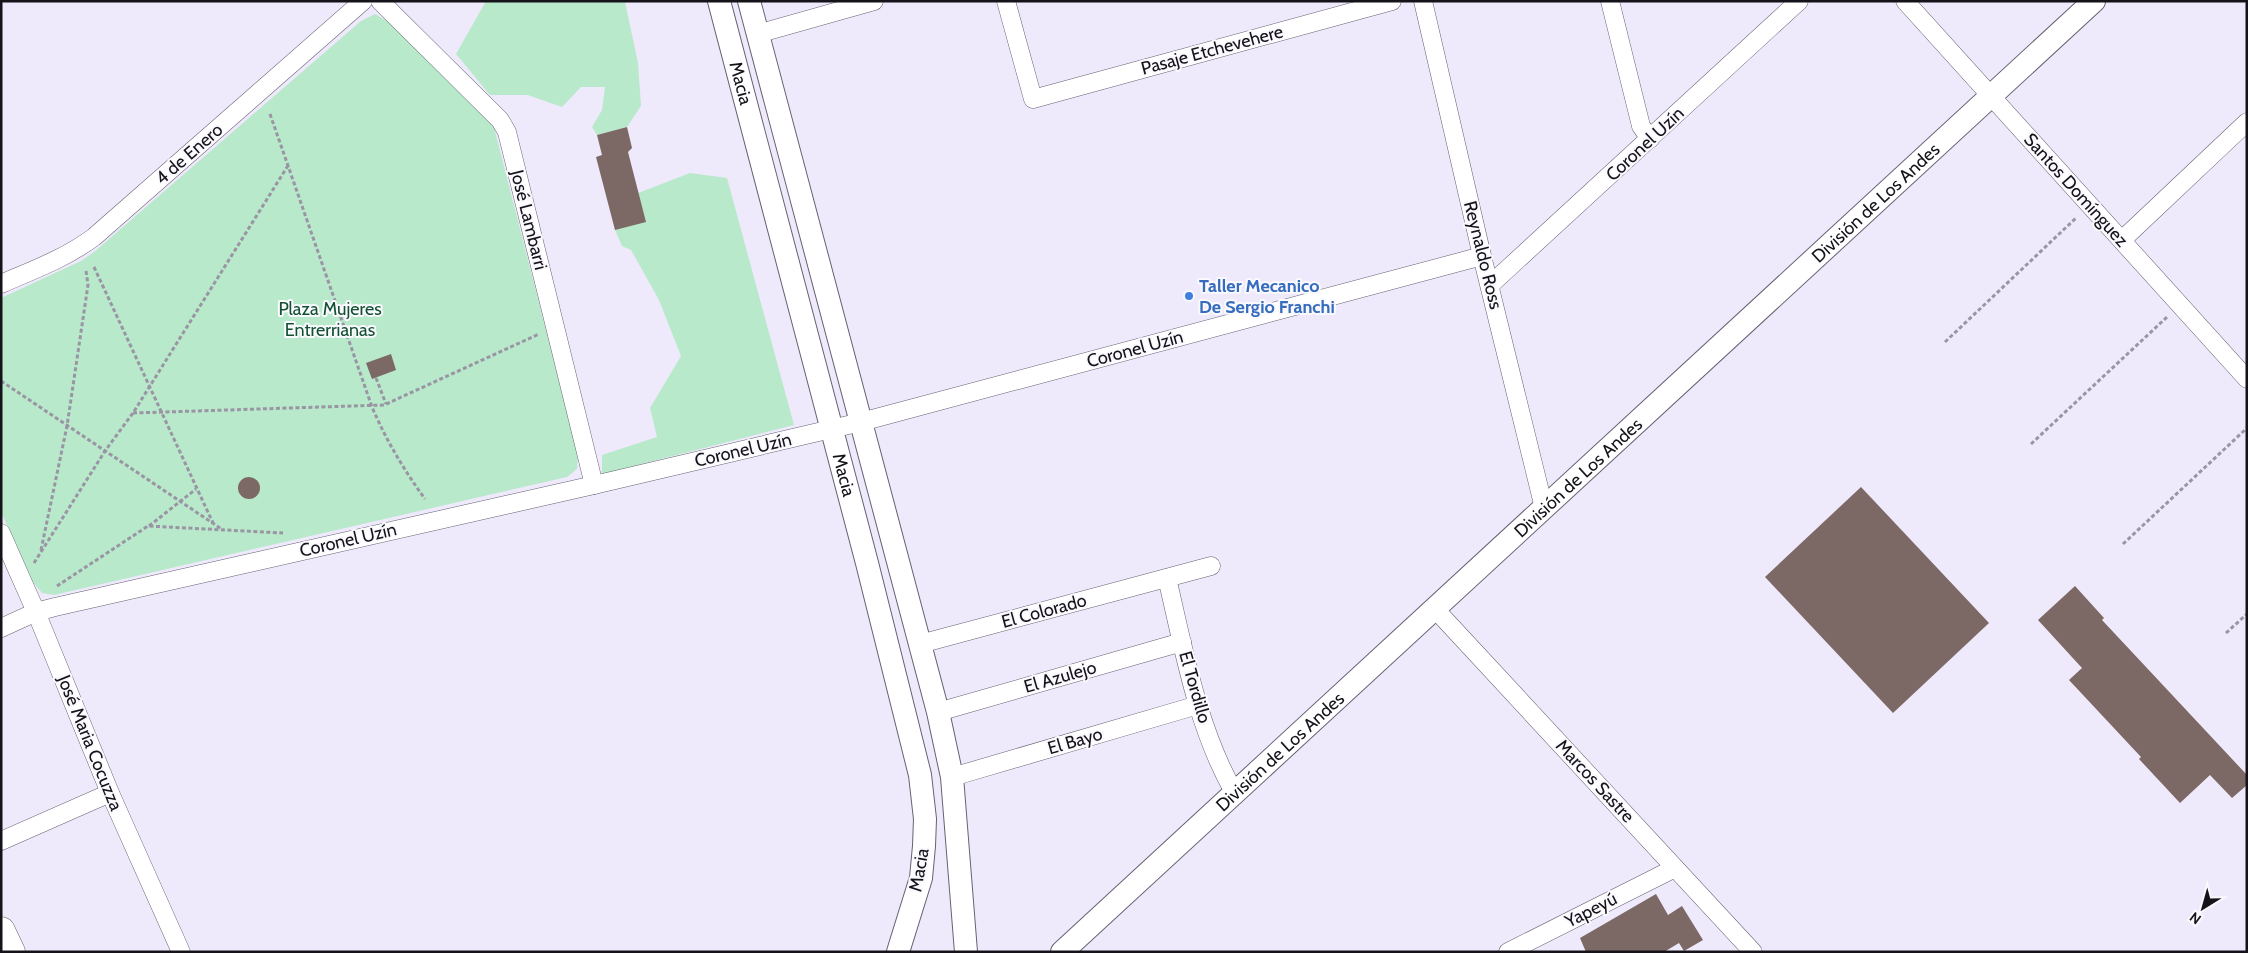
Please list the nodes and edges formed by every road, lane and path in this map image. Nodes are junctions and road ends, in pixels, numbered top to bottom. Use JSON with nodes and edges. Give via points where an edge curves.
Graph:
{"nodes":[{"id":1,"x":363,"y":1,"type":"edge"},
{"id":2,"x":380,"y":1,"type":"edge"},
{"id":3,"x":719,"y":1,"type":"edge"},
{"id":4,"x":749,"y":1,"type":"edge"},
{"id":5,"x":874,"y":1,"type":"edge"},
{"id":6,"x":1006,"y":1,"type":"edge"},
{"id":7,"x":1392,"y":1,"type":"edge"},
{"id":8,"x":1424,"y":1,"type":"edge"},
{"id":9,"x":1610,"y":1,"type":"edge"},
{"id":10,"x":1799,"y":1,"type":"edge"},
{"id":11,"x":1905,"y":1,"type":"edge"},
{"id":12,"x":2094,"y":1,"type":"edge"},
{"id":13,"x":757,"y":34,"type":"junction"},
{"id":14,"x":1991,"y":96,"type":"junction"},
{"id":15,"x":270,"y":114,"type":"dead end"},
{"id":16,"x":2247,"y":122,"type":"edge"},
{"id":17,"x":1650,"y":139,"type":"junction"},
{"id":18,"x":289,"y":164,"type":"junction"},
{"id":19,"x":2089,"y":205,"type":"junction"},
{"id":20,"x":2122,"y":240,"type":"junction"},
{"id":21,"x":1482,"y":256,"type":"junction"},
{"id":22,"x":94,"y":266,"type":"dead end"},
{"id":23,"x":86,"y":272,"type":"dead end"},
{"id":24,"x":1,"y":284,"type":"edge"},
{"id":25,"x":1490,"y":286,"type":"junction"},
{"id":26,"x":2180,"y":306,"type":"junction"},
{"id":27,"x":539,"y":334,"type":"dead end"},
{"id":28,"x":1945,"y":342,"type":"dead end"},
{"id":29,"x":376,"y":378,"type":"dead end"},
{"id":30,"x":2247,"y":380,"type":"edge"},
{"id":31,"x":1,"y":381,"type":"edge"},
{"id":32,"x":150,"y":385,"type":"junction"},
{"id":33,"x":386,"y":404,"type":"junction"},
{"id":34,"x":372,"y":407,"type":"junction"},
{"id":35,"x":133,"y":413,"type":"junction"},
{"id":36,"x":162,"y":413,"type":"junction"},
{"id":37,"x":860,"y":422,"type":"junction"},
{"id":38,"x":67,"y":426,"type":"junction"},
{"id":39,"x":2247,"y":428,"type":"edge"},
{"id":40,"x":832,"y":429,"type":"junction"},
{"id":41,"x":2031,"y":444,"type":"dead end"},
{"id":42,"x":105,"y":450,"type":"junction"},
{"id":43,"x":594,"y":485,"type":"junction"},
{"id":44,"x":196,"y":489,"type":"junction"},
{"id":45,"x":425,"y":499,"type":"dead end"},
{"id":46,"x":180,"y":501,"type":"junction"},
{"id":47,"x":1544,"y":508,"type":"junction"},
{"id":48,"x":213,"y":523,"type":"junction"},
{"id":49,"x":148,"y":526,"type":"junction"},
{"id":50,"x":223,"y":530,"type":"junction"},
{"id":51,"x":1,"y":533,"type":"edge"},
{"id":52,"x":283,"y":533,"type":"dead end"},
{"id":53,"x":2123,"y":544,"type":"dead end"},
{"id":54,"x":41,"y":553,"type":"junction"},
{"id":55,"x":34,"y":563,"type":"dead end"},
{"id":56,"x":1210,"y":566,"type":"dead end"},
{"id":57,"x":1167,"y":578,"type":"junction"},
{"id":58,"x":57,"y":586,"type":"dead end"},
{"id":59,"x":1436,"y":610,"type":"junction"},
{"id":60,"x":36,"y":612,"type":"junction"},
{"id":61,"x":2247,"y":614,"type":"edge"},
{"id":62,"x":1,"y":628,"type":"edge"},
{"id":63,"x":2226,"y":632,"type":"dead end"},
{"id":64,"x":1182,"y":642,"type":"junction"},
{"id":65,"x":920,"y":644,"type":"junction"},
{"id":66,"x":1198,"y":705,"type":"junction"},
{"id":67,"x":938,"y":712,"type":"junction"},
{"id":68,"x":952,"y":777,"type":"junction"},
{"id":69,"x":1234,"y":792,"type":"junction"},
{"id":70,"x":110,"y":793,"type":"junction"},
{"id":71,"x":1,"y":841,"type":"edge"},
{"id":72,"x":1675,"y":868,"type":"junction"},
{"id":73,"x":1,"y":931,"type":"edge"},
{"id":74,"x":1064,"y":951,"type":"edge"},
{"id":75,"x":11,"y":952,"type":"edge"},
{"id":76,"x":181,"y":952,"type":"edge"},
{"id":77,"x":898,"y":952,"type":"edge"},
{"id":78,"x":966,"y":952,"type":"edge"},
{"id":79,"x":1508,"y":952,"type":"edge"},
{"id":80,"x":1753,"y":952,"type":"edge"}],
"edges":[{"from":1,"to":24,"type":"street","name":"4 de Enero","via":[[80,248]]},
{"from":2,"to":43,"type":"street","name":"José Lambarri","via":[[500,120],[507,132]]},
{"from":3,"to":40,"type":"street","name":"Macia"},
{"from":4,"to":13,"type":"street","name":"Macia"},
{"from":5,"to":13,"type":"street"},
{"from":6,"to":7,"type":"street","name":"Pasaje Etchevehere","via":[[1032,99]]},
{"from":8,"to":21,"type":"street","name":"Reynaldo Ross"},
{"from":9,"to":17,"type":"street","via":[[1641,126]]},
{"from":10,"to":17,"type":"street","name":"Coronel Uzín"},
{"from":11,"to":14,"type":"street","name":"Santos Domínguez"},
{"from":12,"to":14,"type":"street","name":"División de Los Andes"},
{"from":13,"to":37,"type":"street","name":"Macia"},
{"from":14,"to":19,"type":"street","name":"Santos Domínguez"},
{"from":14,"to":47,"type":"street","name":"División de Los Andes"},
{"from":15,"to":18,"type":"path"},
{"from":16,"to":20,"type":"street"},
{"from":17,"to":25,"type":"street","name":"Coronel Uzín"},
{"from":18,"to":32,"type":"path"},
{"from":18,"to":34,"type":"path"},
{"from":19,"to":20,"type":"street","name":"Santos Domínguez"},
{"from":19,"to":28,"type":"path"},
{"from":20,"to":26,"type":"street","name":"Santos Domínguez"},
{"from":21,"to":25,"type":"street","name":"Reynaldo Ross"},
{"from":21,"to":37,"type":"street","name":"Coronel Uzín"},
{"from":22,"to":32,"type":"path"},
{"from":23,"to":38,"type":"path","via":[[88,285]]},
{"from":25,"to":47,"type":"street","name":"Reynaldo Ross"},
{"from":26,"to":30,"type":"street","name":"Santos Domínguez"},
{"from":26,"to":41,"type":"path"},
{"from":27,"to":33,"type":"path"},
{"from":29,"to":33,"type":"path"},
{"from":31,"to":38,"type":"path"},
{"from":32,"to":35,"type":"path"},
{"from":32,"to":36,"type":"path"},
{"from":33,"to":34,"type":"path"},
{"from":34,"to":36,"type":"path"},
{"from":34,"to":45,"type":"path","via":[[405,472]]},
{"from":35,"to":36,"type":"path"},
{"from":35,"to":42,"type":"path"},
{"from":36,"to":44,"type":"path"},
{"from":37,"to":40,"type":"street","name":"Coronel Uzín"},
{"from":37,"to":65,"type":"street","name":"Macia"},
{"from":38,"to":42,"type":"path"},
{"from":38,"to":54,"type":"path"},
{"from":39,"to":53,"type":"path"},
{"from":40,"to":43,"type":"street","name":"Coronel Uzín"},
{"from":40,"to":77,"type":"street","name":"Macia","via":[[924,801],[921,878]]},
{"from":42,"to":46,"type":"path"},
{"from":42,"to":54,"type":"path"},
{"from":43,"to":60,"type":"street","name":"Coronel Uzín"},
{"from":44,"to":46,"type":"path"},
{"from":44,"to":48,"type":"path"},
{"from":46,"to":48,"type":"path"},
{"from":46,"to":49,"type":"path"},
{"from":47,"to":59,"type":"street","name":"División de Los Andes"},
{"from":48,"to":50,"type":"path"},
{"from":49,"to":50,"type":"path"},
{"from":49,"to":58,"type":"path"},
{"from":50,"to":52,"type":"path"},
{"from":51,"to":60,"type":"street","name":"José Maria Cocuzza"},
{"from":54,"to":55,"type":"path"},
{"from":56,"to":57,"type":"street","name":"El Colorado"},
{"from":57,"to":64,"type":"street","name":"El Tordillo"},
{"from":57,"to":65,"type":"street","name":"El Colorado"},
{"from":59,"to":69,"type":"street","name":"División de Los Andes"},
{"from":59,"to":72,"type":"street","name":"Marcos Sastre"},
{"from":60,"to":62,"type":"street","name":"Coronel Uzín"},
{"from":60,"to":70,"type":"street","name":"José Maria Cocuzza"},
{"from":61,"to":63,"type":"path"},
{"from":64,"to":66,"type":"street","name":"El Tordillo"},
{"from":64,"to":67,"type":"street","name":"El Azulejo"},
{"from":65,"to":67,"type":"street","name":"Macia"},
{"from":66,"to":68,"type":"street","name":"El Bayo"},
{"from":66,"to":69,"type":"street","name":"El Tordillo","via":[[1219,765]]},
{"from":67,"to":68,"type":"street","name":"Macia"},
{"from":68,"to":78,"type":"street","name":"Macia"},
{"from":69,"to":74,"type":"street","name":"División de Los Andes"},
{"from":70,"to":71,"type":"street"},
{"from":70,"to":76,"type":"street","name":"José Maria Cocuzza"},
{"from":72,"to":79,"type":"street","name":"Yapeyú"},
{"from":72,"to":80,"type":"street","name":"Marcos Sastre"},
{"from":73,"to":75,"type":"main road"}]}
